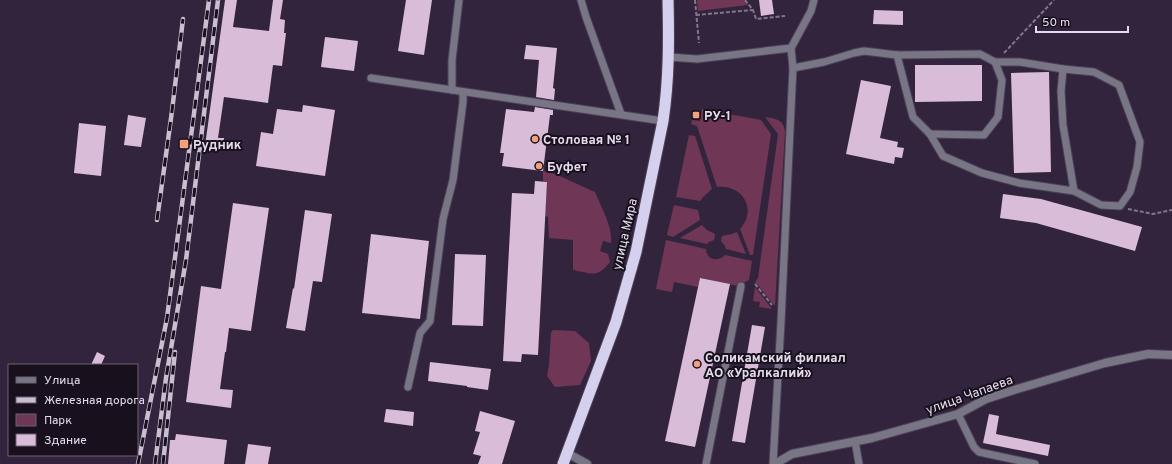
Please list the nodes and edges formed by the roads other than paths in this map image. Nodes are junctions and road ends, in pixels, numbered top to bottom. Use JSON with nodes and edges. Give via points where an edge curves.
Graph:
{"nodes":[{"id":1,"x":459,"y":0,"type":"edge"},
{"id":2,"x":581,"y":0,"type":"edge"},
{"id":3,"x":668,"y":0,"type":"edge"},
{"id":4,"x":814,"y":0,"type":"edge"},
{"id":5,"x":791,"y":48,"type":"junction"},
{"id":6,"x":897,"y":55,"type":"junction"},
{"id":7,"x":669,"y":58,"type":"junction"},
{"id":8,"x":995,"y":62,"type":"junction"},
{"id":9,"x":793,"y":68,"type":"junction"},
{"id":10,"x":1063,"y":69,"type":"junction"},
{"id":11,"x":371,"y":78,"type":"dead end"},
{"id":12,"x":452,"y":90,"type":"junction"},
{"id":13,"x":462,"y":92,"type":"junction"},
{"id":14,"x":621,"y":114,"type":"junction"},
{"id":15,"x":663,"y":121,"type":"junction"},
{"id":16,"x":930,"y":134,"type":"junction"},
{"id":17,"x":1074,"y":191,"type":"junction"},
{"id":18,"x":741,"y":286,"type":"dead end"},
{"id":19,"x":1172,"y":355,"type":"edge"},
{"id":20,"x":408,"y":387,"type":"dead end"},
{"id":21,"x":958,"y":414,"type":"junction"},
{"id":22,"x":855,"y":441,"type":"junction"},
{"id":23,"x":567,"y":453,"type":"junction"},
{"id":24,"x":563,"y":464,"type":"edge"},
{"id":25,"x":587,"y":464,"type":"edge"},
{"id":26,"x":706,"y":464,"type":"edge"},
{"id":27,"x":774,"y":464,"type":"edge"},
{"id":28,"x":859,"y":464,"type":"edge"},
{"id":29,"x":1035,"y":464,"type":"edge"}],
"edges":[{"from":1,"to":12,"type":"lane","via":[[452,60]]},
{"from":2,"to":14,"type":"lane"},
{"from":3,"to":7,"type":"highway","name":"улица Мира"},
{"from":4,"to":5,"type":"lane","via":[[811,11]]},
{"from":5,"to":7,"type":"lane","via":[[697,59]]},
{"from":5,"to":9,"type":"lane"},
{"from":6,"to":8,"type":"lane","via":[[980,54]]},
{"from":6,"to":9,"type":"lane","via":[[864,51]]},
{"from":6,"to":16,"type":"lane","via":[[913,117]]},
{"from":7,"to":15,"type":"highway","name":"улица Мира"},
{"from":8,"to":10,"type":"lane","via":[[1020,62]]},
{"from":8,"to":16,"type":"lane","via":[[1002,80],[998,117],[984,135]]},
{"from":9,"to":27,"type":"lane"},
{"from":10,"to":17,"type":"lane","via":[[1063,125]]},
{"from":10,"to":17,"type":"lane","via":[[1094,72],[1119,85],[1140,142],[1130,192],[1120,206],[1101,204]]},
{"from":11,"to":12,"type":"lane"},
{"from":12,"to":13,"type":"lane"},
{"from":13,"to":14,"type":"lane"},
{"from":13,"to":20,"type":"lane","via":[[454,173],[443,219],[430,321],[420,333]]},
{"from":14,"to":15,"type":"lane"},
{"from":15,"to":23,"type":"highway","name":"улица Мира","via":[[636,252],[616,322]]},
{"from":16,"to":17,"type":"lane","via":[[943,156],[982,173],[1019,183]]},
{"from":18,"to":26,"type":"lane"},
{"from":19,"to":21,"type":"street","name":"улица Чапаева","via":[[1148,354],[1104,364],[1007,392]]},
{"from":21,"to":22,"type":"street","name":"улица Чапаева"},
{"from":21,"to":29,"type":"lane","via":[[979,452]]},
{"from":22,"to":27,"type":"street","name":"улица Чапаева","via":[[792,454]]},
{"from":22,"to":28,"type":"lane"},
{"from":23,"to":24,"type":"highway","name":"улица Мира"},
{"from":23,"to":25,"type":"street"}]}
